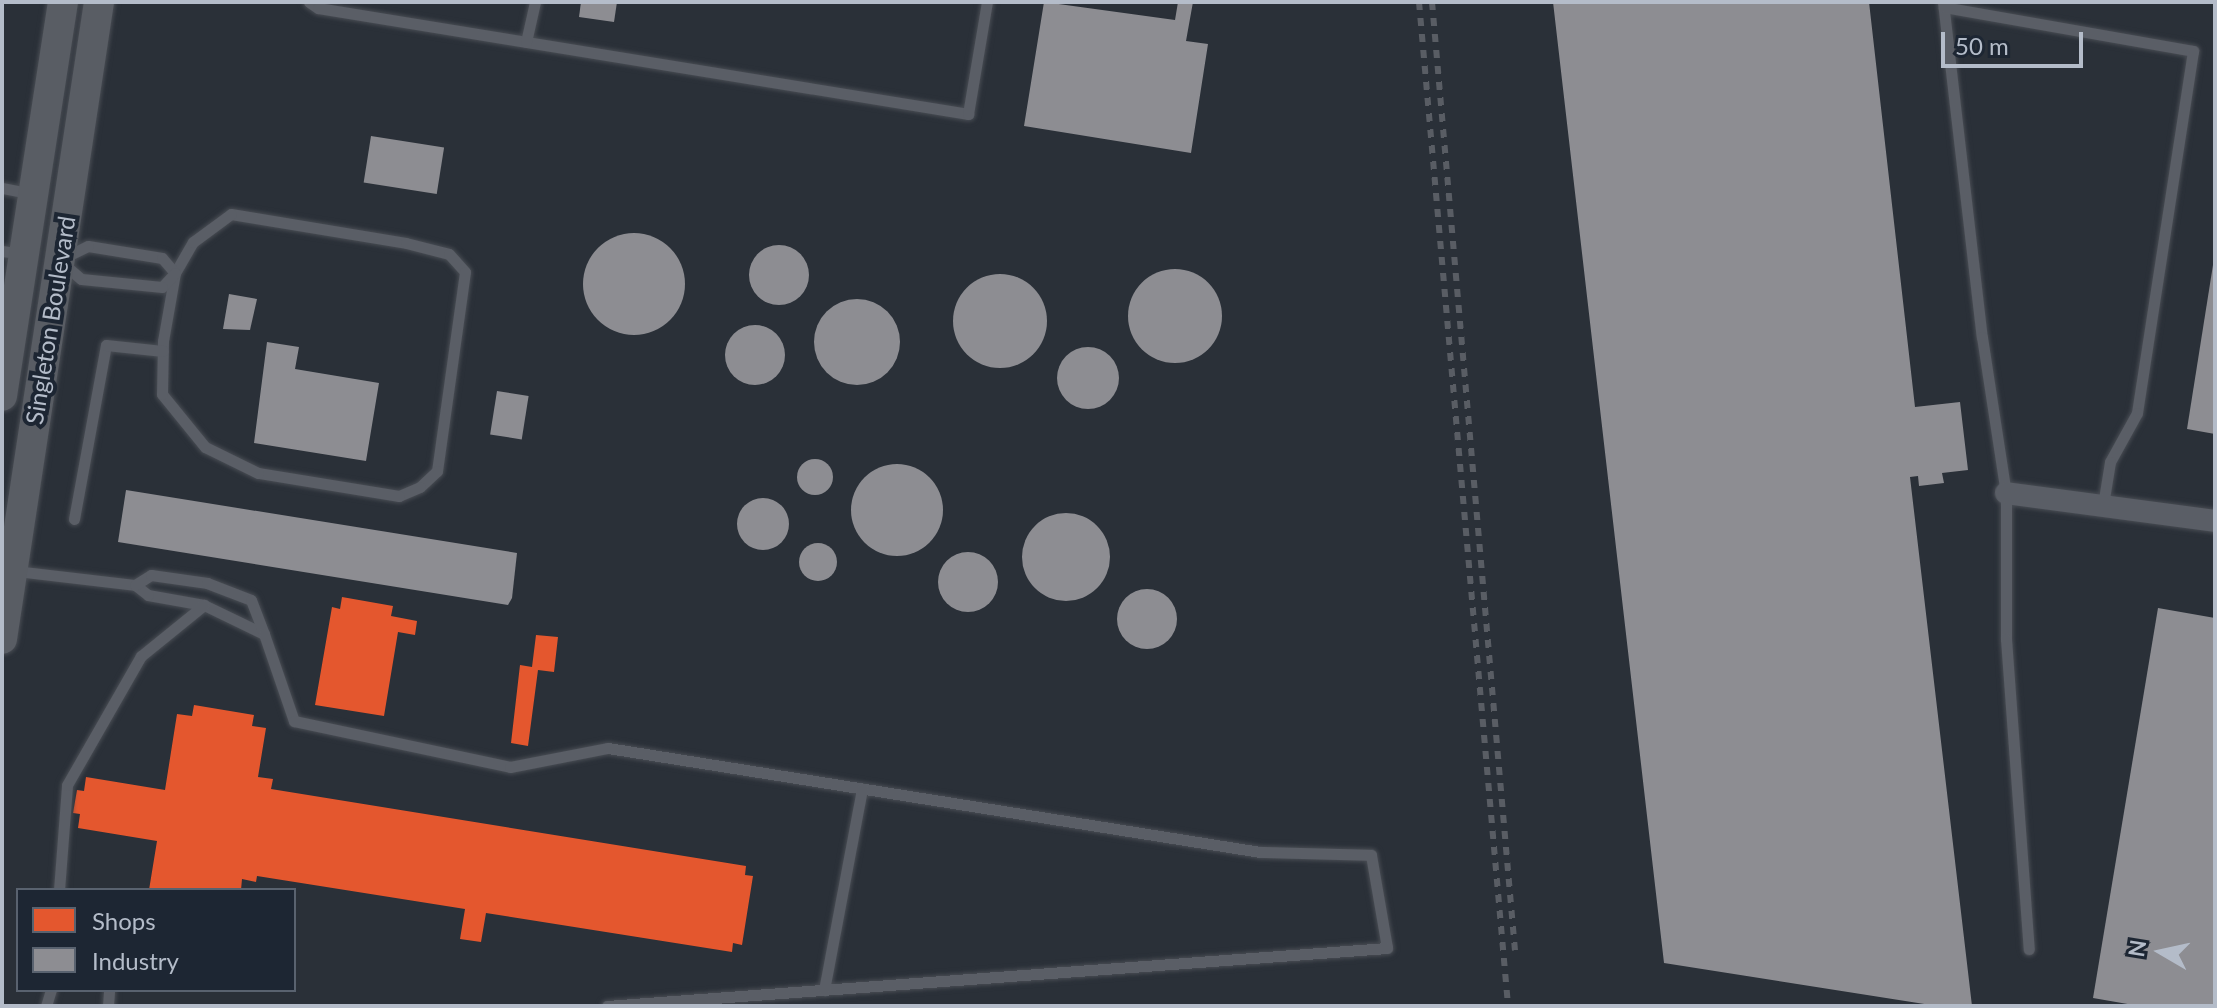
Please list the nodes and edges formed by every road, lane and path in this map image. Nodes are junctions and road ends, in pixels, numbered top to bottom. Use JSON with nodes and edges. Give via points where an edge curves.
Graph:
{"nodes":[{"id":1,"x":63,"y":2,"type":"edge"},
{"id":2,"x":99,"y":2,"type":"edge"},
{"id":3,"x":309,"y":2,"type":"edge"},
{"id":4,"x":535,"y":2,"type":"edge"},
{"id":5,"x":987,"y":2,"type":"edge"},
{"id":6,"x":1943,"y":4,"type":"edge"},
{"id":7,"x":526,"y":42,"type":"junction"},
{"id":8,"x":2,"y":188,"type":"edge"},
{"id":9,"x":33,"y":194,"type":"junction"},
{"id":10,"x":13,"y":252,"type":"edge"},
{"id":11,"x":59,"y":260,"type":"junction"},
{"id":12,"x":175,"y":273,"type":"junction"},
{"id":13,"x":163,"y":351,"type":"junction"},
{"id":14,"x":2,"y":396,"type":"edge"},
{"id":15,"x":2006,"y":493,"type":"junction"},
{"id":16,"x":2103,"y":505,"type":"junction"},
{"id":17,"x":74,"y":519,"type":"dead end"},
{"id":18,"x":2215,"y":521,"type":"edge"},
{"id":19,"x":7,"y":570,"type":"edge"},
{"id":20,"x":135,"y":585,"type":"junction"},
{"id":21,"x":204,"y":605,"type":"junction"},
{"id":22,"x":264,"y":634,"type":"junction"},
{"id":23,"x":2,"y":639,"type":"edge"},
{"id":24,"x":862,"y":789,"type":"junction"},
{"id":25,"x":59,"y":888,"type":"edge"},
{"id":26,"x":2029,"y":949,"type":"dead end"},
{"id":27,"x":824,"y":990,"type":"junction"},
{"id":28,"x":607,"y":1006,"type":"edge"}],
"edges":[{"from":1,"to":9,"type":"main road","name":"Singleton Boulevard"},
{"from":2,"to":11,"type":"main road","name":"Singleton Boulevard"},
{"from":3,"to":7,"type":"lane","via":[[318,8]]},
{"from":4,"to":7,"type":"lane"},
{"from":5,"to":7,"type":"lane","via":[[968,114]]},
{"from":6,"to":15,"type":"lane"},
{"from":6,"to":16,"type":"lane","via":[[2193,51],[2137,413],[2110,462]]},
{"from":8,"to":9,"type":"lane"},
{"from":9,"to":10,"type":"main road","name":"Singleton Boulevard"},
{"from":10,"to":11,"type":"main road"},
{"from":10,"to":14,"type":"main road","name":"Singleton Boulevard"},
{"from":11,"to":12,"type":"lane","via":[[88,246],[162,258]]},
{"from":11,"to":12,"type":"lane","via":[[81,279],[162,287]]},
{"from":11,"to":19,"type":"main road","name":"Singleton Boulevard"},
{"from":12,"to":13,"type":"lane"},
{"from":12,"to":13,"type":"lane","via":[[193,242],[231,214],[449,254],[465,272],[437,471],[399,496],[258,473],[205,447],[162,394]]},
{"from":13,"to":17,"type":"lane","via":[[106,345]]},
{"from":15,"to":16,"type":"street"},
{"from":15,"to":26,"type":"lane","via":[[2006,639]]},
{"from":16,"to":18,"type":"street"},
{"from":19,"to":20,"type":"lane"},
{"from":19,"to":23,"type":"main road","name":"Singleton Boulevard"},
{"from":20,"to":21,"type":"lane","via":[[148,595]]},
{"from":20,"to":22,"type":"lane","via":[[151,575],[207,583],[251,600]]},
{"from":21,"to":22,"type":"lane"},
{"from":21,"to":25,"type":"lane","via":[[141,656],[67,785]]},
{"from":22,"to":24,"type":"lane","via":[[294,721],[510,767],[608,748]]},
{"from":24,"to":27,"type":"lane"},
{"from":24,"to":27,"type":"lane","via":[[1260,852],[1371,855],[1387,948]]},
{"from":27,"to":28,"type":"lane"}]}
